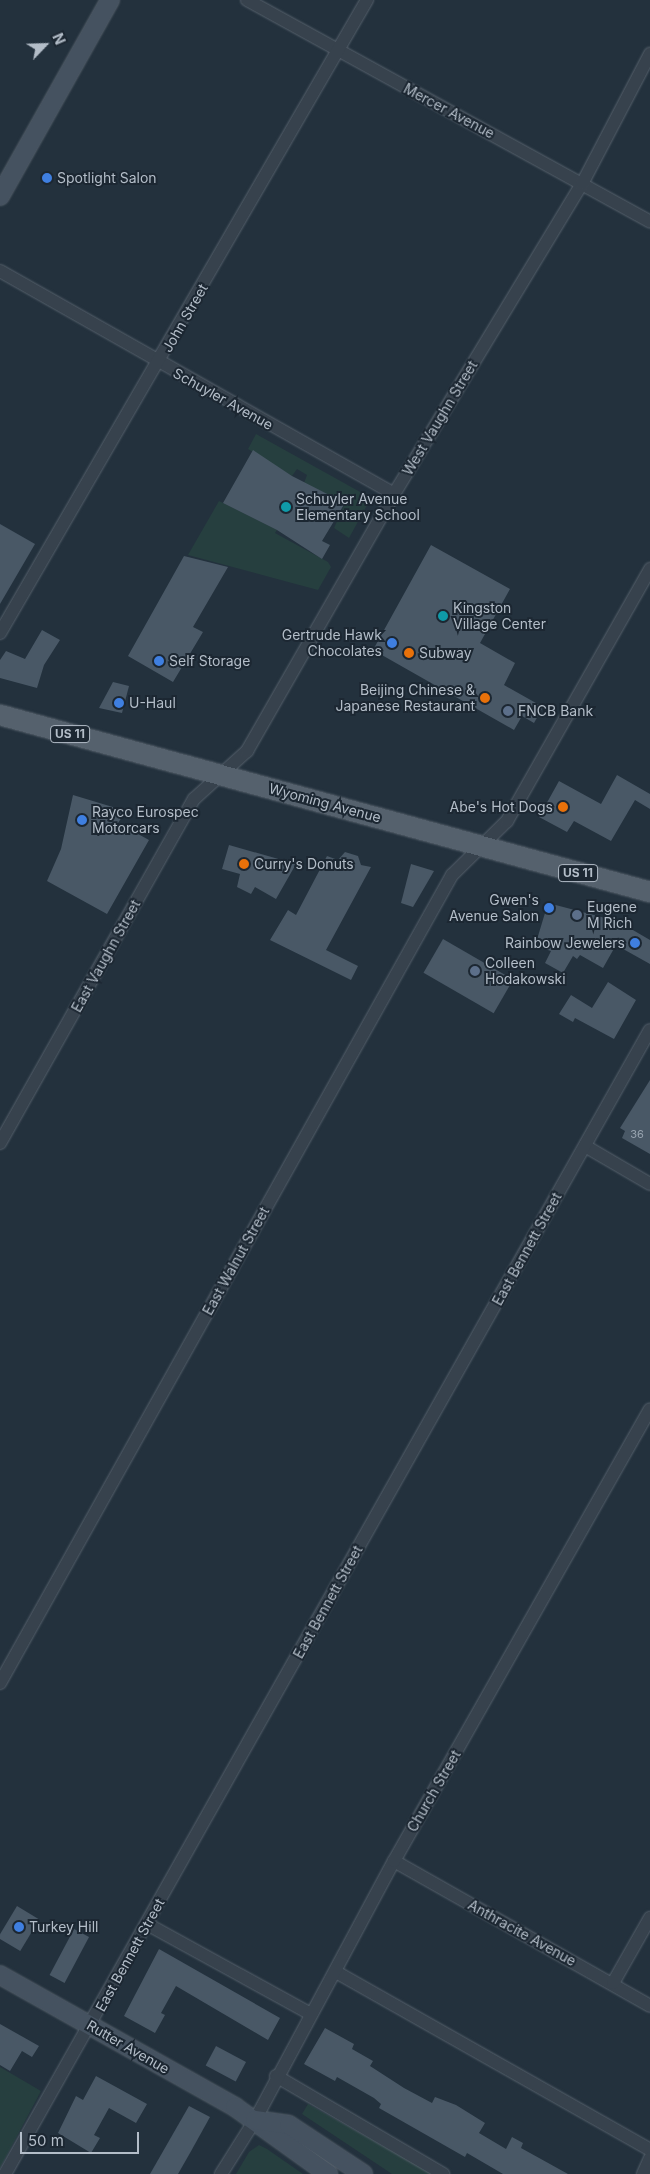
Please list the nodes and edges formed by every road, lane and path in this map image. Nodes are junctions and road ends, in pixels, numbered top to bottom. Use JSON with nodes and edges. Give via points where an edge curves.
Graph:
{"nodes":[{"id":1,"x":110,"y":0,"type":"edge"},
{"id":2,"x":247,"y":0,"type":"edge"},
{"id":3,"x":368,"y":0,"type":"edge"},
{"id":4,"x":337,"y":52,"type":"junction"},
{"id":5,"x":650,"y":54,"type":"edge"},
{"id":6,"x":582,"y":184,"type":"junction"},
{"id":7,"x":0,"y":196,"type":"edge"},
{"id":8,"x":650,"y":222,"type":"edge"},
{"id":9,"x":0,"y":271,"type":"edge"},
{"id":10,"x":159,"y":364,"type":"junction"},
{"id":11,"x":394,"y":494,"type":"junction"},
{"id":12,"x":650,"y":569,"type":"edge"},
{"id":13,"x":0,"y":633,"type":"edge"},
{"id":14,"x":0,"y":715,"type":"edge"},
{"id":15,"x":221,"y":775,"type":"junction"},
{"id":16,"x":481,"y":846,"type":"junction"},
{"id":17,"x":650,"y":892,"type":"edge"},
{"id":18,"x":650,"y":1030,"type":"edge"},
{"id":19,"x":0,"y":1143,"type":"edge"},
{"id":20,"x":585,"y":1146,"type":"junction"},
{"id":21,"x":650,"y":1184,"type":"edge"},
{"id":22,"x":650,"y":1409,"type":"edge"},
{"id":23,"x":0,"y":1683,"type":"edge"},
{"id":24,"x":394,"y":1861,"type":"junction"},
{"id":25,"x":650,"y":1918,"type":"edge"},
{"id":26,"x":147,"y":1924,"type":"junction"},
{"id":27,"x":336,"y":1972,"type":"junction"},
{"id":28,"x":0,"y":1976,"type":"edge"},
{"id":29,"x":613,"y":1983,"type":"junction"},
{"id":30,"x":650,"y":2006,"type":"edge"},
{"id":31,"x":311,"y":2014,"type":"junction"},
{"id":32,"x":90,"y":2025,"type":"junction"},
{"id":33,"x":276,"y":2076,"type":"junction"},
{"id":34,"x":256,"y":2120,"type":"junction"},
{"id":35,"x":650,"y":2150,"type":"edge"},
{"id":36,"x":650,"y":2158,"type":"edge"},
{"id":37,"x":5,"y":2174,"type":"edge"},
{"id":38,"x":220,"y":2174,"type":"edge"},
{"id":39,"x":328,"y":2174,"type":"edge"},
{"id":40,"x":362,"y":2174,"type":"edge"},
{"id":41,"x":442,"y":2174,"type":"edge"},
{"id":42,"x":643,"y":2174,"type":"edge"}],
"edges":[{"from":1,"to":7,"type":"main road"},
{"from":2,"to":4,"type":"street","name":"Mercer Avenue"},
{"from":3,"to":4,"type":"street","name":"John Street"},
{"from":4,"to":6,"type":"street","name":"Mercer Avenue"},
{"from":4,"to":10,"type":"street","name":"John Street"},
{"from":5,"to":6,"type":"street","name":"West Vaughn Street"},
{"from":6,"to":8,"type":"street","name":"Mercer Avenue"},
{"from":6,"to":11,"type":"street","name":"West Vaughn Street"},
{"from":9,"to":10,"type":"street","name":"Schuyler Avenue"},
{"from":10,"to":11,"type":"street","name":"Schuyler Avenue"},
{"from":10,"to":13,"type":"street","name":"John Street"},
{"from":11,"to":15,"type":"street","name":"West Vaughn Street","via":[[247,751]]},
{"from":12,"to":16,"type":"street","name":"East Walnut Street","via":[[507,821]]},
{"from":14,"to":15,"type":"main road","name":"Wyoming Avenue","number":"US 11"},
{"from":15,"to":16,"type":"main road","name":"Wyoming Avenue","number":"US 11"},
{"from":15,"to":19,"type":"street","name":"East Vaughn Street","via":[[194,799]]},
{"from":16,"to":17,"type":"main road","name":"Wyoming Avenue","number":"US 11"},
{"from":16,"to":23,"type":"street","name":"East Walnut Street","via":[[452,875]]},
{"from":18,"to":20,"type":"street","name":"East Bennett Street"},
{"from":20,"to":21,"type":"street"},
{"from":20,"to":26,"type":"street","name":"East Bennett Street"},
{"from":22,"to":24,"type":"street","name":"Church Street"},
{"from":24,"to":27,"type":"street","name":"Church Street"},
{"from":24,"to":29,"type":"street","name":"Anthracite Avenue"},
{"from":25,"to":29,"type":"street"},
{"from":26,"to":31,"type":"street"},
{"from":26,"to":32,"type":"street","name":"East Bennett Street"},
{"from":27,"to":31,"type":"street","name":"Church Street"},
{"from":27,"to":35,"type":"street"},
{"from":28,"to":32,"type":"main road","name":"Rutter Avenue"},
{"from":29,"to":30,"type":"street","name":"Anthracite Avenue"},
{"from":31,"to":33,"type":"street","name":"Church Street"},
{"from":32,"to":34,"type":"main road","name":"Rutter Avenue"},
{"from":32,"to":37,"type":"street","name":"East Bennett Street"},
{"from":33,"to":34,"type":"street","name":"Church Street"},
{"from":33,"to":41,"type":"street"},
{"from":34,"to":38,"type":"street","name":"Church Street"},
{"from":34,"to":39,"type":"main road","name":"Rutter Avenue"},
{"from":34,"to":40,"type":"main road","name":"Rutter Avenue","via":[[290,2125]]},
{"from":36,"to":42,"type":"street"}]}
